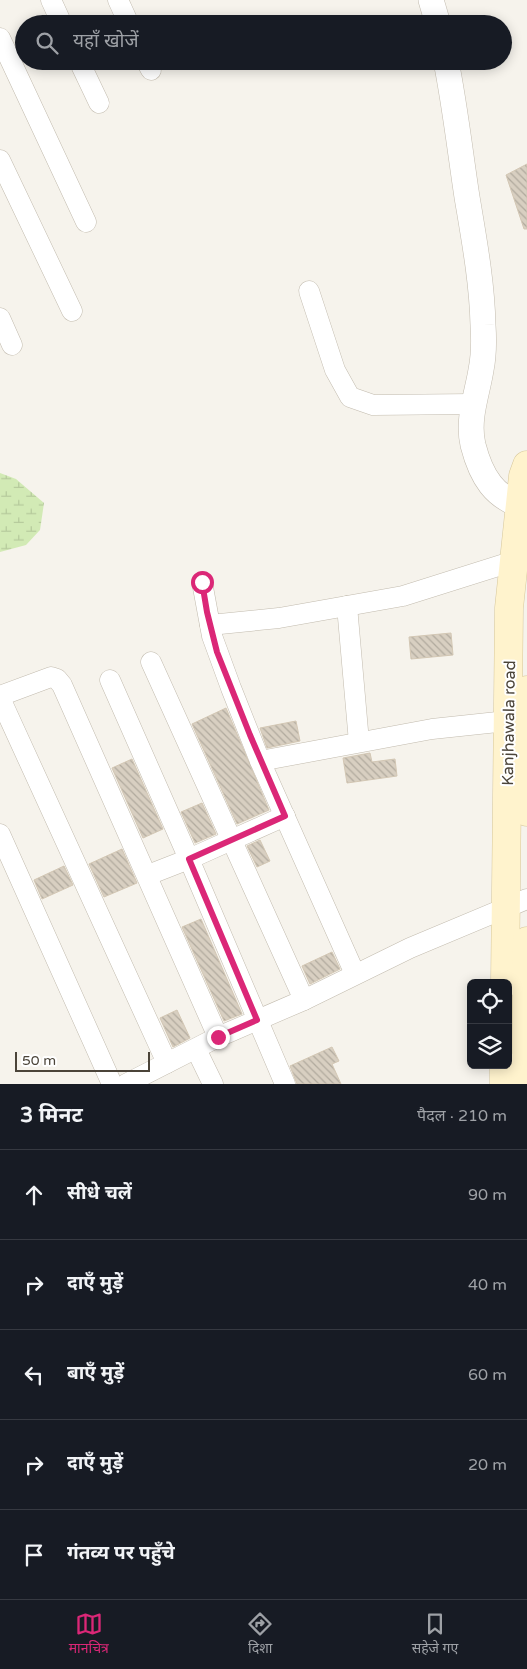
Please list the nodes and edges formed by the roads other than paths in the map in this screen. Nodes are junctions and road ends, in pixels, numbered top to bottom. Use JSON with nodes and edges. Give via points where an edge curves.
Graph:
{"nodes":[{"id":1,"x":51,"y":0,"type":"edge"},
{"id":2,"x":118,"y":0,"type":"edge"},
{"id":3,"x":431,"y":0,"type":"edge"},
{"id":4,"x":58,"y":15,"type":"edge"},
{"id":5,"x":125,"y":15,"type":"edge"},
{"id":6,"x":435,"y":15,"type":"edge"},
{"id":7,"x":0,"y":38,"type":"edge"},
{"id":8,"x":84,"y":70,"type":"edge"},
{"id":9,"x":447,"y":70,"type":"edge"},
{"id":10,"x":99,"y":103,"type":"dead end"},
{"id":11,"x":0,"y":160,"type":"edge"},
{"id":12,"x":86,"y":222,"type":"dead end"},
{"id":13,"x":309,"y":291,"type":"dead end"},
{"id":14,"x":72,"y":311,"type":"dead end"},
{"id":15,"x":0,"y":318,"type":"edge"},
{"id":16,"x":12,"y":345,"type":"dead end"},
{"id":17,"x":473,"y":404,"type":"junction"},
{"id":18,"x":527,"y":465,"type":"edge"},
{"id":19,"x":524,"y":506,"type":"edge"},
{"id":20,"x":514,"y":561,"type":"junction"},
{"id":21,"x":202,"y":582,"type":"dead end"},
{"id":22,"x":347,"y":606,"type":"junction"},
{"id":23,"x":527,"y":608,"type":"edge"},
{"id":24,"x":210,"y":625,"type":"junction"},
{"id":25,"x":151,"y":662,"type":"dead end"},
{"id":26,"x":110,"y":680,"type":"dead end"},
{"id":27,"x":0,"y":697,"type":"edge"},
{"id":28,"x":508,"y":721,"type":"junction"},
{"id":29,"x":359,"y":742,"type":"junction"},
{"id":30,"x":260,"y":761,"type":"junction"},
{"id":31,"x":527,"y":812,"type":"edge"},
{"id":32,"x":285,"y":816,"type":"junction"},
{"id":33,"x":0,"y":834,"type":"edge"},
{"id":34,"x":232,"y":839,"type":"junction"},
{"id":35,"x":189,"y":859,"type":"junction"},
{"id":36,"x":148,"y":875,"type":"junction"},
{"id":37,"x":516,"y":903,"type":"edge"},
{"id":38,"x":527,"y":941,"type":"edge"},
{"id":39,"x":355,"y":974,"type":"junction"},
{"id":40,"x":506,"y":979,"type":"edge"},
{"id":41,"x":304,"y":1000,"type":"junction"},
{"id":42,"x":257,"y":1020,"type":"junction"},
{"id":43,"x":218,"y":1037,"type":"junction"},
{"id":44,"x":196,"y":1049,"type":"junction"},
{"id":45,"x":167,"y":1064,"type":"junction"},
{"id":46,"x":504,"y":1069,"type":"edge"},
{"id":47,"x":112,"y":1084,"type":"edge"},
{"id":48,"x":126,"y":1084,"type":"edge"},
{"id":49,"x":213,"y":1084,"type":"edge"},
{"id":50,"x":285,"y":1084,"type":"edge"},
{"id":51,"x":504,"y":1084,"type":"edge"},
{"id":52,"x":526,"y":1084,"type":"edge"}],
"edges":[{"from":1,"to":4,"type":"street"},
{"from":2,"to":5,"type":"street"},
{"from":3,"to":6,"type":"street"},
{"from":7,"to":12,"type":"street"},
{"from":8,"to":10,"type":"street"},
{"from":9,"to":17,"type":"street","via":[[480,280],[483,357]]},
{"from":11,"to":14,"type":"street"},
{"from":13,"to":17,"type":"street","via":[[335,370],[350,397],[373,405]]},
{"from":15,"to":16,"type":"street"},
{"from":17,"to":19,"type":"street","via":[[472,443],[484,475],[493,490]]},
{"from":18,"to":19,"type":"main road","name":"Kanjhawala road"},
{"from":19,"to":20,"type":"main road","name":"Kanjhawala road"},
{"from":20,"to":22,"type":"street","via":[[403,596]]},
{"from":20,"to":28,"type":"main road","name":"Kanjhawala road","via":[[509,608]]},
{"from":21,"to":24,"type":"street"},
{"from":22,"to":24,"type":"street","via":[[279,618]]},
{"from":22,"to":29,"type":"street"},
{"from":23,"to":31,"type":"main road","name":"Kanjhawala road"},
{"from":24,"to":30,"type":"street","via":[[217,652]]},
{"from":25,"to":34,"type":"street"},
{"from":26,"to":35,"type":"street"},
{"from":27,"to":36,"type":"street","via":[[52,678],[62,685]]},
{"from":27,"to":45,"type":"street"},
{"from":28,"to":29,"type":"street","via":[[432,729]]},
{"from":28,"to":37,"type":"main road","name":"Kanjhawala road"},
{"from":29,"to":30,"type":"street"},
{"from":30,"to":32,"type":"street"},
{"from":32,"to":34,"type":"street"},
{"from":32,"to":39,"type":"street"},
{"from":33,"to":47,"type":"street"},
{"from":34,"to":35,"type":"street"},
{"from":34,"to":41,"type":"street"},
{"from":35,"to":36,"type":"street"},
{"from":35,"to":42,"type":"street"},
{"from":36,"to":43,"type":"street"},
{"from":37,"to":39,"type":"street"},
{"from":37,"to":40,"type":"main road","name":"Kanjhawala road"},
{"from":38,"to":52,"type":"main road"},
{"from":39,"to":41,"type":"street"},
{"from":41,"to":42,"type":"street"},
{"from":42,"to":43,"type":"street"},
{"from":42,"to":50,"type":"street"},
{"from":43,"to":44,"type":"street"},
{"from":44,"to":45,"type":"street"},
{"from":44,"to":49,"type":"street"},
{"from":45,"to":48,"type":"street"},
{"from":46,"to":51,"type":"main road"}]}
